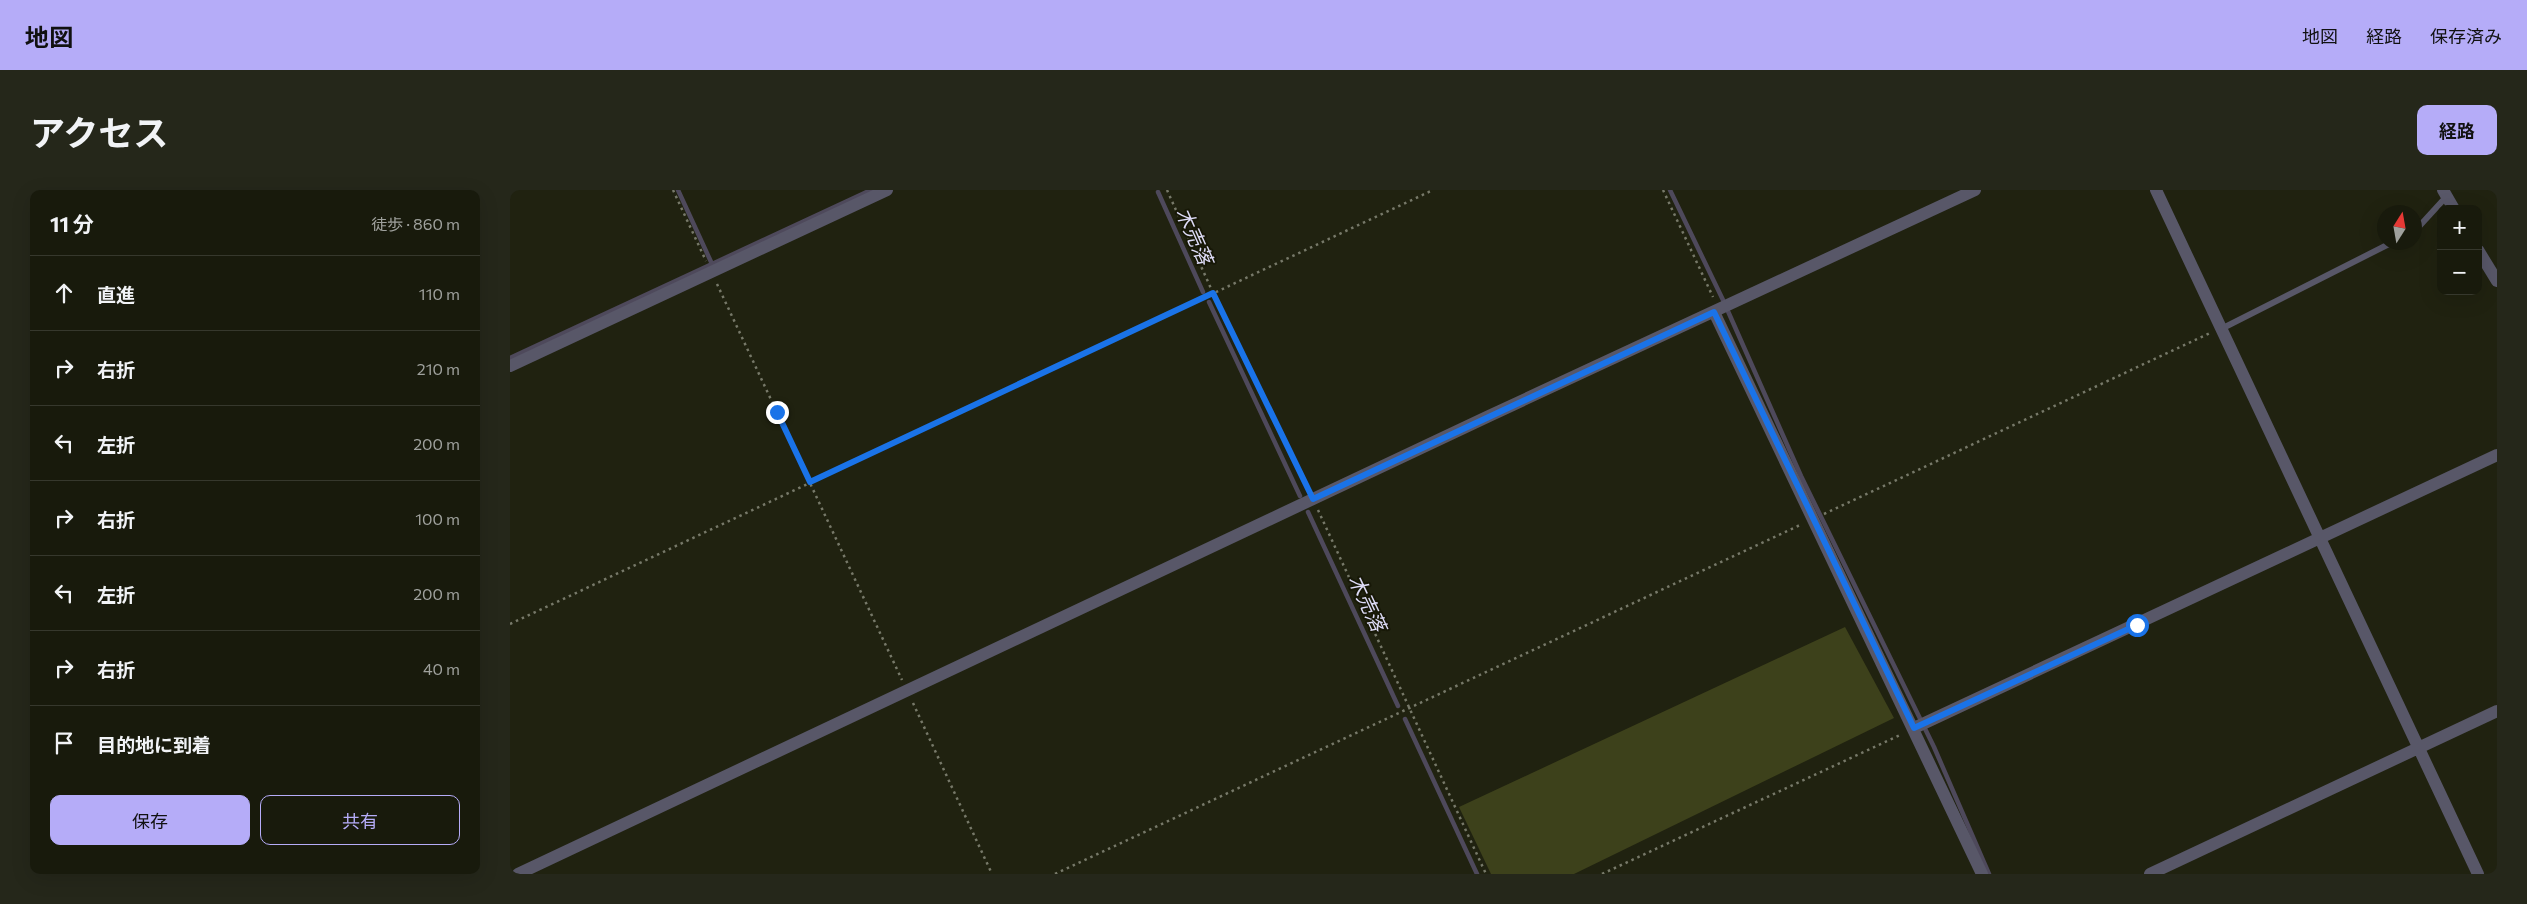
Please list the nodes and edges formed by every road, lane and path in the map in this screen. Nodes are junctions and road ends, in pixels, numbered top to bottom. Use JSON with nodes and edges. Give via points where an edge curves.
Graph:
{"nodes":[{"id":1,"x":672,"y":190,"type":"edge"},
{"id":2,"x":887,"y":190,"type":"edge"},
{"id":3,"x":1167,"y":190,"type":"edge"},
{"id":4,"x":1432,"y":190,"type":"edge"},
{"id":5,"x":1663,"y":190,"type":"edge"},
{"id":6,"x":1975,"y":190,"type":"edge"},
{"id":7,"x":2156,"y":190,"type":"edge"},
{"id":8,"x":2446,"y":192,"type":"edge"},
{"id":9,"x":2452,"y":205,"type":"edge"},
{"id":10,"x":2422,"y":222,"type":"edge"},
{"id":11,"x":2377,"y":250,"type":"edge"},
{"id":12,"x":2482,"y":257,"type":"edge"},
{"id":13,"x":711,"y":272,"type":"junction"},
{"id":14,"x":2497,"y":281,"type":"edge"},
{"id":15,"x":1213,"y":293,"type":"junction"},
{"id":16,"x":1717,"y":311,"type":"junction"},
{"id":17,"x":2223,"y":328,"type":"junction"},
{"id":18,"x":510,"y":366,"type":"edge"},
{"id":19,"x":2497,"y":455,"type":"edge"},
{"id":20,"x":810,"y":482,"type":"junction"},
{"id":21,"x":1313,"y":499,"type":"junction"},
{"id":22,"x":1813,"y":519,"type":"junction"},
{"id":23,"x":2321,"y":537,"type":"junction"},
{"id":24,"x":510,"y":624,"type":"edge"},
{"id":25,"x":907,"y":691,"type":"junction"},
{"id":26,"x":1409,"y":709,"type":"junction"},
{"id":27,"x":2497,"y":711,"type":"edge"},
{"id":28,"x":1914,"y":728,"type":"junction"},
{"id":29,"x":2418,"y":748,"type":"junction"},
{"id":30,"x":518,"y":874,"type":"edge"},
{"id":31,"x":992,"y":874,"type":"edge"},
{"id":32,"x":1055,"y":874,"type":"edge"},
{"id":33,"x":1486,"y":874,"type":"edge"},
{"id":34,"x":1602,"y":874,"type":"edge"},
{"id":35,"x":1982,"y":874,"type":"edge"},
{"id":36,"x":2150,"y":874,"type":"edge"},
{"id":37,"x":2478,"y":874,"type":"edge"}],
"edges":[{"from":1,"to":13,"type":"path"},
{"from":2,"to":13,"type":"street"},
{"from":3,"to":15,"type":"path"},
{"from":4,"to":15,"type":"path"},
{"from":5,"to":16,"type":"path"},
{"from":6,"to":16,"type":"street"},
{"from":7,"to":17,"type":"street"},
{"from":8,"to":9,"type":"street"},
{"from":8,"to":10,"type":"lane"},
{"from":11,"to":17,"type":"lane"},
{"from":12,"to":14,"type":"street"},
{"from":13,"to":18,"type":"street"},
{"from":13,"to":20,"type":"path"},
{"from":15,"to":20,"type":"path"},
{"from":15,"to":21,"type":"path"},
{"from":16,"to":21,"type":"street"},
{"from":16,"to":22,"type":"street"},
{"from":17,"to":22,"type":"path"},
{"from":17,"to":23,"type":"street"},
{"from":19,"to":23,"type":"street"},
{"from":20,"to":24,"type":"path"},
{"from":20,"to":25,"type":"path"},
{"from":21,"to":25,"type":"street"},
{"from":21,"to":26,"type":"path"},
{"from":22,"to":26,"type":"path"},
{"from":22,"to":28,"type":"street"},
{"from":23,"to":28,"type":"street"},
{"from":23,"to":29,"type":"street"},
{"from":25,"to":30,"type":"street"},
{"from":25,"to":31,"type":"path"},
{"from":26,"to":32,"type":"path"},
{"from":26,"to":33,"type":"path"},
{"from":27,"to":29,"type":"street"},
{"from":28,"to":34,"type":"path"},
{"from":28,"to":35,"type":"street"},
{"from":29,"to":36,"type":"street"},
{"from":29,"to":37,"type":"street"}]}
